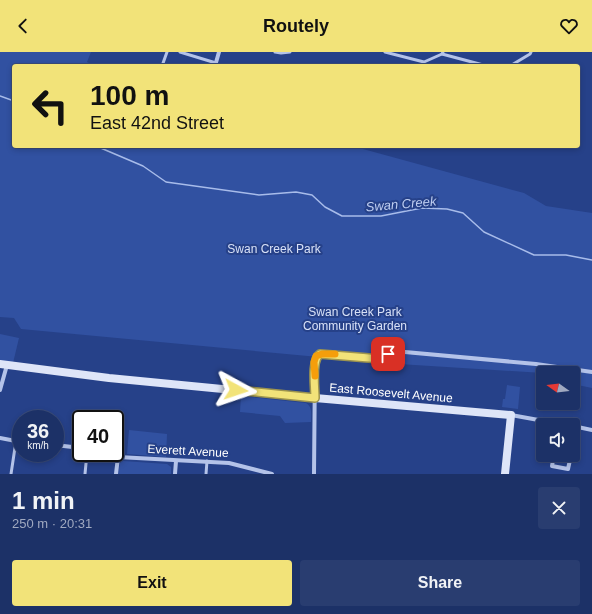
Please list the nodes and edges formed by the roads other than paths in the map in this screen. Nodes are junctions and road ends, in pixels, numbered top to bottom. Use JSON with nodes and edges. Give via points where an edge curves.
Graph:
{"nodes":[{"id":1,"x":167,"y":52,"type":"edge"},
{"id":2,"x":180,"y":52,"type":"edge"},
{"id":3,"x":219,"y":52,"type":"edge"},
{"id":4,"x":275,"y":52,"type":"edge"},
{"id":5,"x":290,"y":52,"type":"edge"},
{"id":6,"x":386,"y":52,"type":"edge"},
{"id":7,"x":531,"y":52,"type":"edge"},
{"id":8,"x":443,"y":53,"type":"edge"},
{"id":9,"x":163,"y":64,"type":"edge"},
{"id":10,"x":216,"y":64,"type":"edge"},
{"id":11,"x":481,"y":64,"type":"edge"},
{"id":12,"x":513,"y":64,"type":"edge"},
{"id":13,"x":320,"y":354,"type":"joint"},
{"id":14,"x":388,"y":354,"type":"joint"},
{"id":15,"x":3,"y":365,"type":"edge"},
{"id":16,"x":592,"y":372,"type":"edge"},
{"id":17,"x":0,"y":390,"type":"edge"},
{"id":18,"x":315,"y":398,"type":"junction"},
{"id":19,"x":511,"y":415,"type":"junction"},
{"id":20,"x":536,"y":420,"type":"edge"},
{"id":21,"x":580,"y":427,"type":"edge"},
{"id":22,"x":592,"y":430,"type":"edge"},
{"id":23,"x":0,"y":438,"type":"edge"},
{"id":24,"x":12,"y":440,"type":"edge"},
{"id":25,"x":124,"y":457,"type":"edge"},
{"id":26,"x":176,"y":461,"type":"junction"},
{"id":27,"x":207,"y":461,"type":"junction"},
{"id":28,"x":13,"y":462,"type":"edge"},
{"id":29,"x":87,"y":462,"type":"edge"},
{"id":30,"x":117,"y":462,"type":"edge"},
{"id":31,"x":553,"y":462,"type":"edge"},
{"id":32,"x":570,"y":462,"type":"edge"},
{"id":33,"x":11,"y":474,"type":"edge"},
{"id":34,"x":85,"y":474,"type":"edge"},
{"id":35,"x":116,"y":474,"type":"edge"},
{"id":36,"x":175,"y":474,"type":"edge"},
{"id":37,"x":206,"y":474,"type":"edge"},
{"id":38,"x":272,"y":474,"type":"edge"},
{"id":39,"x":314,"y":474,"type":"edge"},
{"id":40,"x":505,"y":474,"type":"edge"}],
"edges":[{"from":1,"to":9,"type":"lane"},
{"from":2,"to":10,"type":"lane"},
{"from":3,"to":10,"type":"street"},
{"from":4,"to":5,"type":"lane"},
{"from":6,"to":8,"type":"lane","via":[[424,62]]},
{"from":7,"to":12,"type":"lane"},
{"from":8,"to":11,"type":"lane"},
{"from":13,"to":14,"type":"lane","via":[[381,359]]},
{"from":13,"to":18,"type":"street","via":[[314,362]]},
{"from":14,"to":16,"type":"street","via":[[394,351],[529,363]]},
{"from":15,"to":17,"type":"street"},
{"from":15,"to":18,"type":"street","name":"East Roosevelt Avenue"},
{"from":18,"to":19,"type":"street","name":"East Roosevelt Avenue"},
{"from":18,"to":39,"type":"street"},
{"from":19,"to":20,"type":"street","name":"East Roosevelt Avenue"},
{"from":19,"to":40,"type":"street"},
{"from":21,"to":22,"type":"street"},
{"from":23,"to":24,"type":"street"},
{"from":25,"to":26,"type":"street","name":"Everett Avenue"},
{"from":26,"to":27,"type":"street","name":"Everett Avenue"},
{"from":26,"to":36,"type":"street"},
{"from":27,"to":37,"type":"lane"},
{"from":27,"to":38,"type":"street","name":"Everett Avenue","via":[[229,463]]},
{"from":28,"to":33,"type":"lane"},
{"from":29,"to":34,"type":"lane"},
{"from":30,"to":35,"type":"street"},
{"from":31,"to":32,"type":"street","via":[[552,466],[568,469]]}]}
